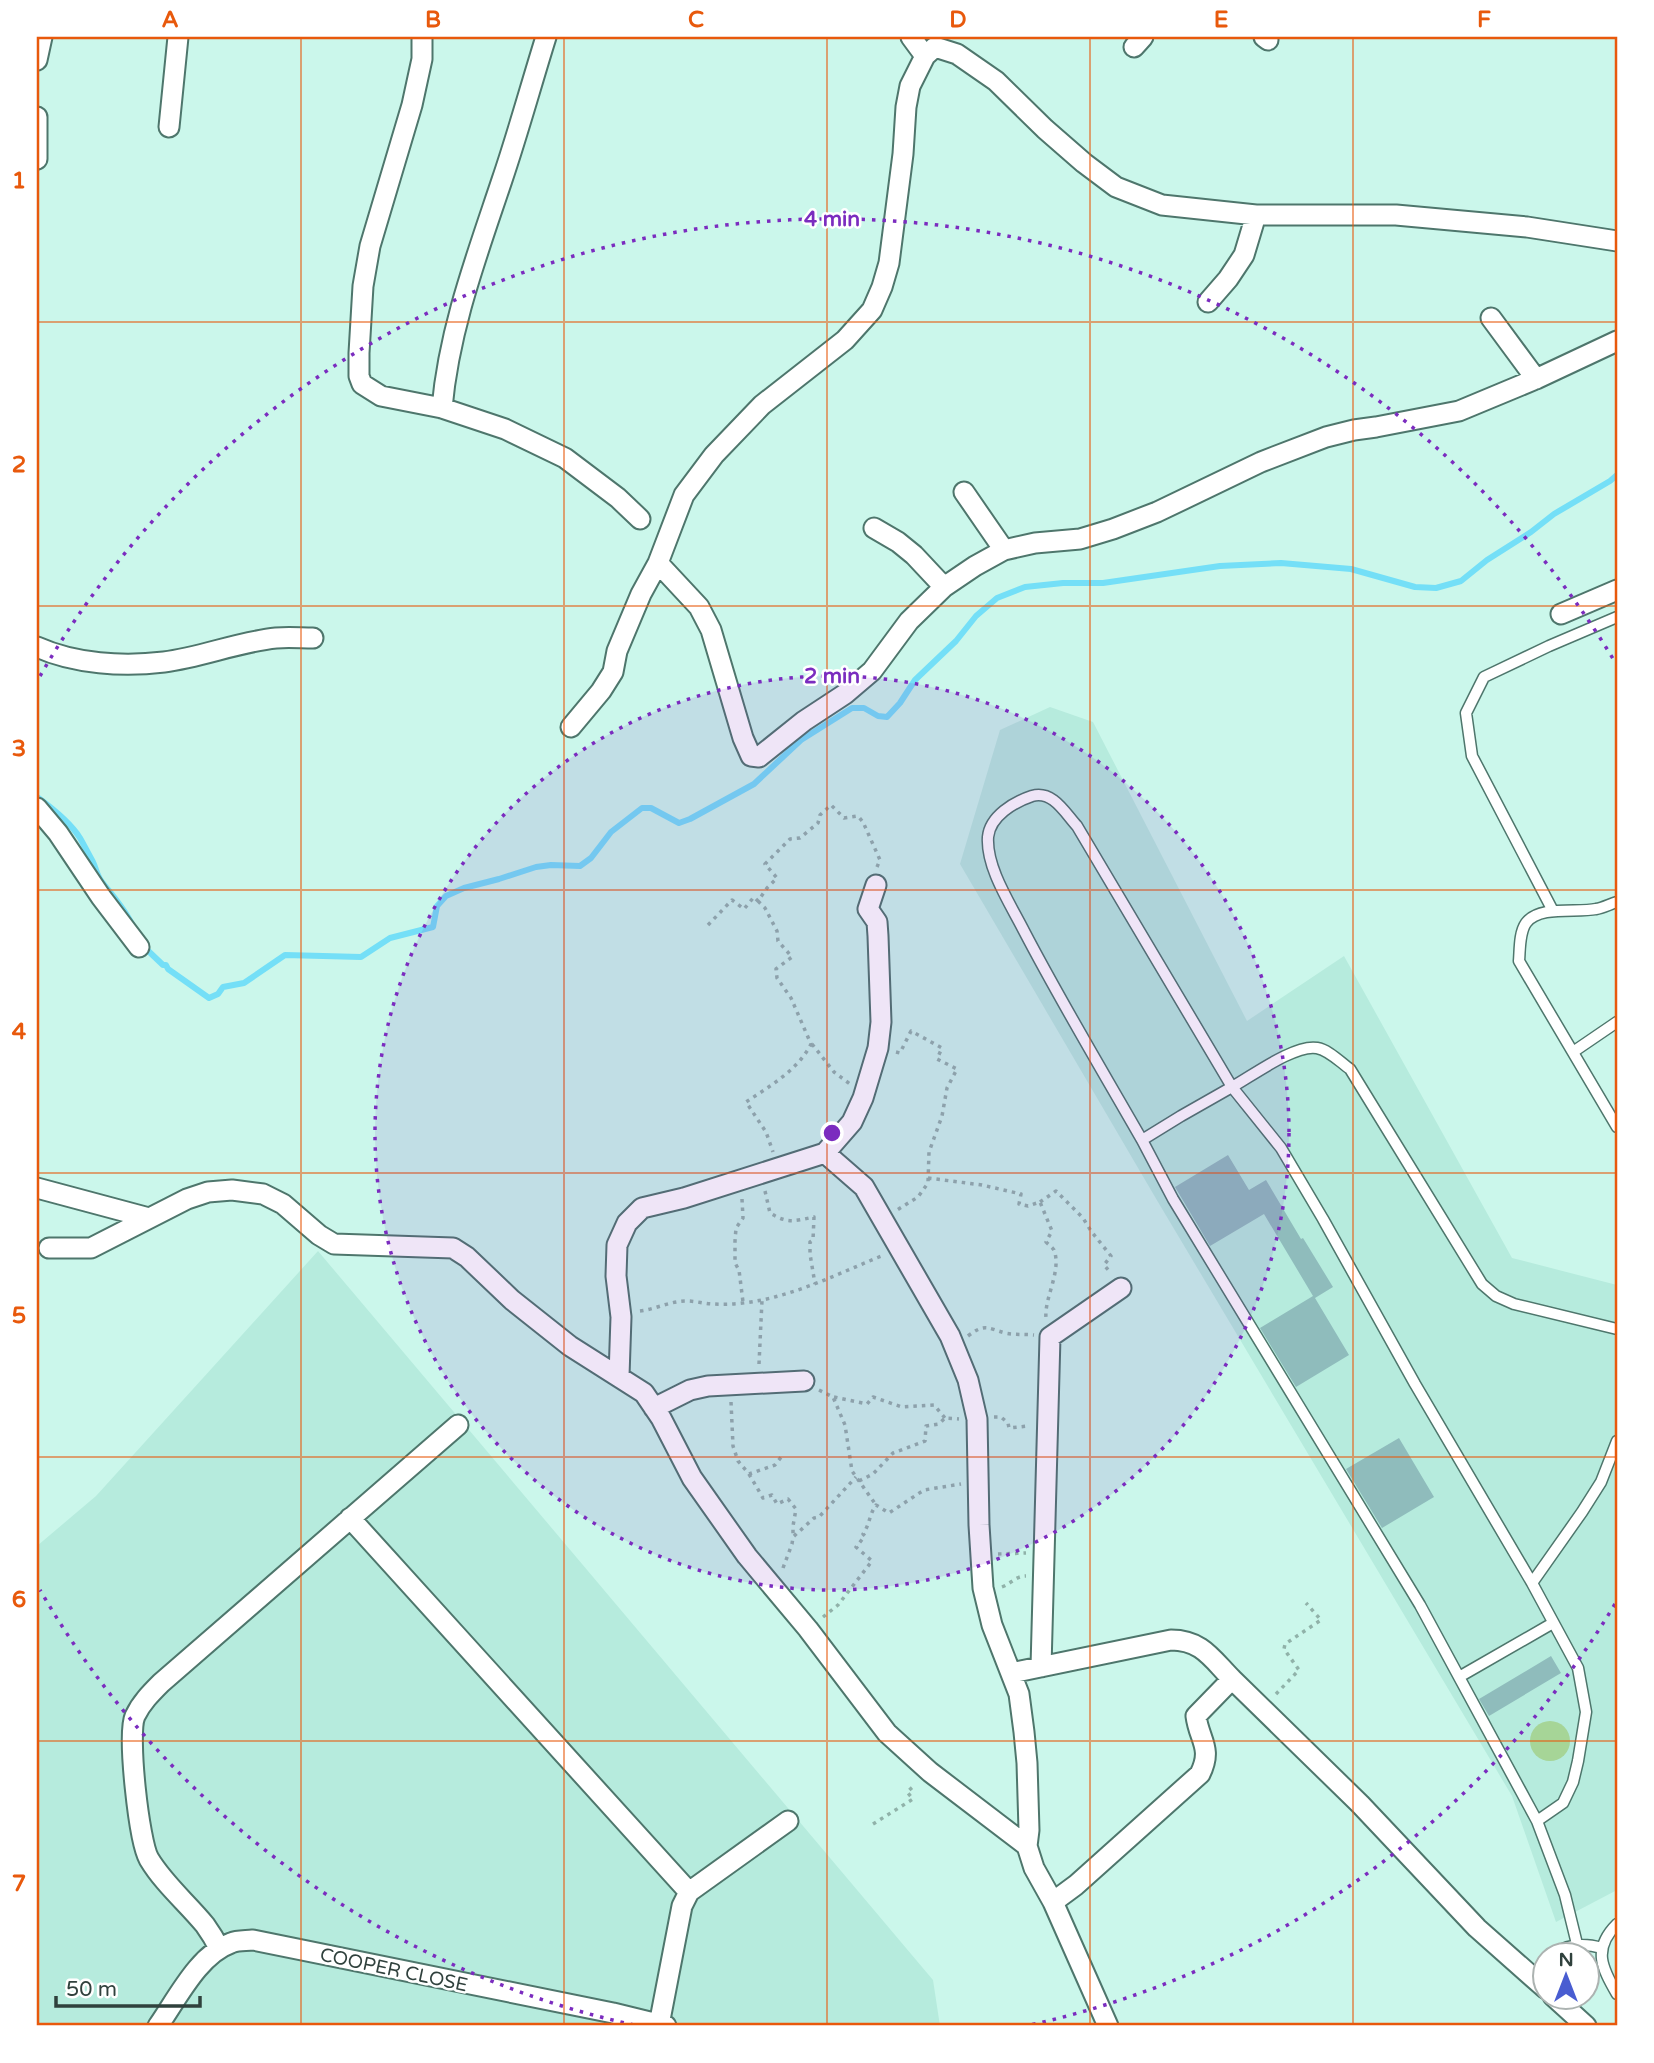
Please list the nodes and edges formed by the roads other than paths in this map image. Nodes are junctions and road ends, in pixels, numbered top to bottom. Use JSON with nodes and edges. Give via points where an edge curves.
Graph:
{"nodes":[{"id":1,"x":42,"y":37,"type":"edge"},
{"id":2,"x":178,"y":37,"type":"edge"},
{"id":3,"x":422,"y":37,"type":"edge"},
{"id":4,"x":546,"y":37,"type":"edge"},
{"id":5,"x":911,"y":37,"type":"edge"},
{"id":6,"x":933,"y":46,"type":"edge"},
{"id":7,"x":37,"y":60,"type":"edge"},
{"id":8,"x":37,"y":117,"type":"edge"},
{"id":9,"x":169,"y":127,"type":"dead end"},
{"id":10,"x":37,"y":159,"type":"edge"},
{"id":11,"x":1256,"y":215,"type":"junction"},
{"id":12,"x":1617,"y":241,"type":"edge"},
{"id":13,"x":1208,"y":302,"type":"dead end"},
{"id":14,"x":1491,"y":318,"type":"dead end"},
{"id":15,"x":1617,"y":341,"type":"edge"},
{"id":16,"x":1536,"y":379,"type":"junction"},
{"id":17,"x":442,"y":408,"type":"junction"},
{"id":18,"x":964,"y":492,"type":"dead end"},
{"id":19,"x":640,"y":519,"type":"dead end"},
{"id":20,"x":874,"y":528,"type":"dead end"},
{"id":21,"x":1004,"y":550,"type":"junction"},
{"id":22,"x":659,"y":563,"type":"junction"},
{"id":23,"x":944,"y":587,"type":"junction"},
{"id":24,"x":1617,"y":590,"type":"edge"},
{"id":25,"x":1561,"y":614,"type":"dead end"},
{"id":26,"x":1617,"y":617,"type":"edge"},
{"id":27,"x":313,"y":638,"type":"dead end"},
{"id":28,"x":37,"y":647,"type":"edge"},
{"id":29,"x":571,"y":727,"type":"dead end"},
{"id":30,"x":37,"y":808,"type":"edge"},
{"id":31,"x":876,"y":885,"type":"road end"},
{"id":32,"x":1617,"y":902,"type":"edge"},
{"id":33,"x":1553,"y":911,"type":"junction"},
{"id":34,"x":139,"y":947,"type":"dead end"},
{"id":35,"x":1617,"y":1022,"type":"edge"},
{"id":36,"x":1573,"y":1052,"type":"junction"},
{"id":37,"x":1232,"y":1087,"type":"junction"},
{"id":38,"x":1617,"y":1127,"type":"edge"},
{"id":39,"x":1142,"y":1140,"type":"junction"},
{"id":40,"x":825,"y":1153,"type":"junction"},
{"id":41,"x":37,"y":1188,"type":"edge"},
{"id":42,"x":149,"y":1218,"type":"junction"},
{"id":43,"x":49,"y":1248,"type":"dead end"},
{"id":44,"x":1121,"y":1288,"type":"road end"},
{"id":45,"x":1617,"y":1329,"type":"edge"},
{"id":46,"x":619,"y":1376,"type":"junction"},
{"id":47,"x":804,"y":1381,"type":"road end"},
{"id":48,"x":654,"y":1408,"type":"junction"},
{"id":49,"x":458,"y":1425,"type":"dead end"},
{"id":50,"x":1617,"y":1441,"type":"edge"},
{"id":51,"x":350,"y":1518,"type":"junction"},
{"id":52,"x":1532,"y":1583,"type":"junction"},
{"id":53,"x":1553,"y":1623,"type":"junction"},
{"id":54,"x":1041,"y":1667,"type":"junction"},
{"id":55,"x":1011,"y":1673,"type":"junction"},
{"id":56,"x":1459,"y":1677,"type":"junction"},
{"id":57,"x":1232,"y":1679,"type":"junction"},
{"id":58,"x":788,"y":1821,"type":"dead end"},
{"id":59,"x":1537,"y":1821,"type":"junction"},
{"id":60,"x":1027,"y":1846,"type":"junction"},
{"id":61,"x":689,"y":1892,"type":"junction"},
{"id":62,"x":1053,"y":1902,"type":"junction"},
{"id":63,"x":1617,"y":1924,"type":"edge"},
{"id":64,"x":1576,"y":1940,"type":"edge"},
{"id":65,"x":219,"y":1948,"type":"junction"},
{"id":66,"x":1602,"y":1948,"type":"edge"},
{"id":67,"x":1602,"y":1963,"type":"edge"},
{"id":68,"x":1532,"y":1969,"type":"edge"},
{"id":69,"x":1617,"y":1994,"type":"edge"},
{"id":70,"x":1568,"y":2010,"type":"edge"},
{"id":71,"x":662,"y":2025,"type":"edge"},
{"id":72,"x":158,"y":2026,"type":"edge"},
{"id":73,"x":1108,"y":2026,"type":"edge"},
{"id":74,"x":1586,"y":2026,"type":"edge"}],
"edges":[{"from":1,"to":7,"type":"street"},
{"from":2,"to":9,"type":"street"},
{"from":3,"to":17,"type":"street","via":[[412,105],[367,259],[359,376],[362,384],[382,396]]},
{"from":4,"to":17,"type":"street","via":[[460,305]]},
{"from":5,"to":6,"type":"street"},
{"from":6,"to":11,"type":"street","via":[[957,54],[996,81],[1045,129],[1116,187],[1162,205]]},
{"from":6,"to":22,"type":"street","via":[[910,86],[889,263],[872,310],[845,340],[762,405],[714,455],[684,495]]},
{"from":8,"to":10,"type":"street"},
{"from":11,"to":12,"type":"street","via":[[1395,215]]},
{"from":11,"to":13,"type":"street","via":[[1244,255]]},
{"from":14,"to":16,"type":"street"},
{"from":15,"to":16,"type":"street"},
{"from":16,"to":21,"type":"street","via":[[1459,411],[1326,437],[1114,529]]},
{"from":17,"to":19,"type":"street","via":[[505,429],[565,458]]},
{"from":18,"to":21,"type":"street"},
{"from":20,"to":23,"type":"street","via":[[914,555]]},
{"from":21,"to":23,"type":"street"},
{"from":22,"to":23,"type":"street","via":[[699,607],[711,629],[743,738],[753,757],[759,757],[872,671],[909,621]]},
{"from":22,"to":29,"type":"street","via":[[631,617],[613,672]]},
{"from":24,"to":25,"type":"street"},
{"from":26,"to":33,"type":"lane","via":[[1483,677],[1466,713],[1472,756]]},
{"from":27,"to":28,"type":"street","via":[[275,638],[165,662],[138,663],[88,661]]},
{"from":30,"to":34,"type":"street"},
{"from":31,"to":40,"type":"street","via":[[868,909],[877,922],[878,1048],[852,1122]]},
{"from":32,"to":33,"type":"lane","via":[[1596,909]]},
{"from":33,"to":36,"type":"lane","via":[[1526,923],[1519,961]]},
{"from":35,"to":36,"type":"lane"},
{"from":36,"to":38,"type":"lane"},
{"from":37,"to":39,"type":"lane"},
{"from":37,"to":39,"type":"lane","via":[[1077,826],[1054,800],[1040,794],[1024,799],[1001,813],[991,826],[988,839],[997,879]]},
{"from":37,"to":45,"type":"lane","via":[[1296,1051],[1316,1048],[1329,1053],[1350,1069],[1482,1284],[1514,1304]]},
{"from":37,"to":52,"type":"lane","via":[[1287,1160]]},
{"from":39,"to":56,"type":"lane"},
{"from":40,"to":46,"type":"street","via":[[642,1208],[627,1223],[617,1245]]},
{"from":40,"to":55,"type":"street","via":[[864,1186],[950,1336],[968,1380],[977,1419],[983,1588]]},
{"from":41,"to":42,"type":"street"},
{"from":42,"to":43,"type":"street","via":[[91,1248]]},
{"from":42,"to":46,"type":"street","via":[[187,1199],[232,1190],[263,1194],[283,1204],[334,1244],[453,1248],[570,1346]]},
{"from":44,"to":54,"type":"street","via":[[1050,1337]]},
{"from":46,"to":48,"type":"street","via":[[645,1393]]},
{"from":47,"to":48,"type":"street","via":[[708,1386]]},
{"from":48,"to":60,"type":"street","via":[[692,1478],[747,1556],[887,1732],[930,1772]]},
{"from":49,"to":51,"type":"street"},
{"from":50,"to":52,"type":"lane","via":[[1601,1482]]},
{"from":51,"to":61,"type":"street"},
{"from":51,"to":65,"type":"street","via":[[162,1683],[134,1718],[132,1741],[147,1856]]},
{"from":52,"to":53,"type":"lane"},
{"from":53,"to":56,"type":"lane"},
{"from":53,"to":59,"type":"lane","via":[[1578,1668],[1586,1712],[1573,1782],[1563,1802]]},
{"from":54,"to":55,"type":"street"},
{"from":54,"to":57,"type":"street","via":[[1183,1640],[1207,1652]]},
{"from":55,"to":60,"type":"street","via":[[1019,1694],[1027,1763]]},
{"from":56,"to":59,"type":"lane"},
{"from":57,"to":62,"type":"street","via":[[1196,1716],[1206,1752],[1200,1774]]},
{"from":57,"to":68,"type":"street","via":[[1360,1804],[1477,1928]]},
{"from":58,"to":61,"type":"street"},
{"from":59,"to":64,"type":"lane","via":[[1565,1895]]},
{"from":60,"to":62,"type":"street"},
{"from":61,"to":71,"type":"street","via":[[682,1906]]},
{"from":62,"to":73,"type":"street"},
{"from":63,"to":66,"type":"lane"},
{"from":65,"to":71,"type":"street","name":"COOPER CLOSE","via":[[253,1940]]},
{"from":65,"to":72,"type":"street","via":[[201,1964]]},
{"from":67,"to":69,"type":"lane"},
{"from":70,"to":74,"type":"street"}]}
